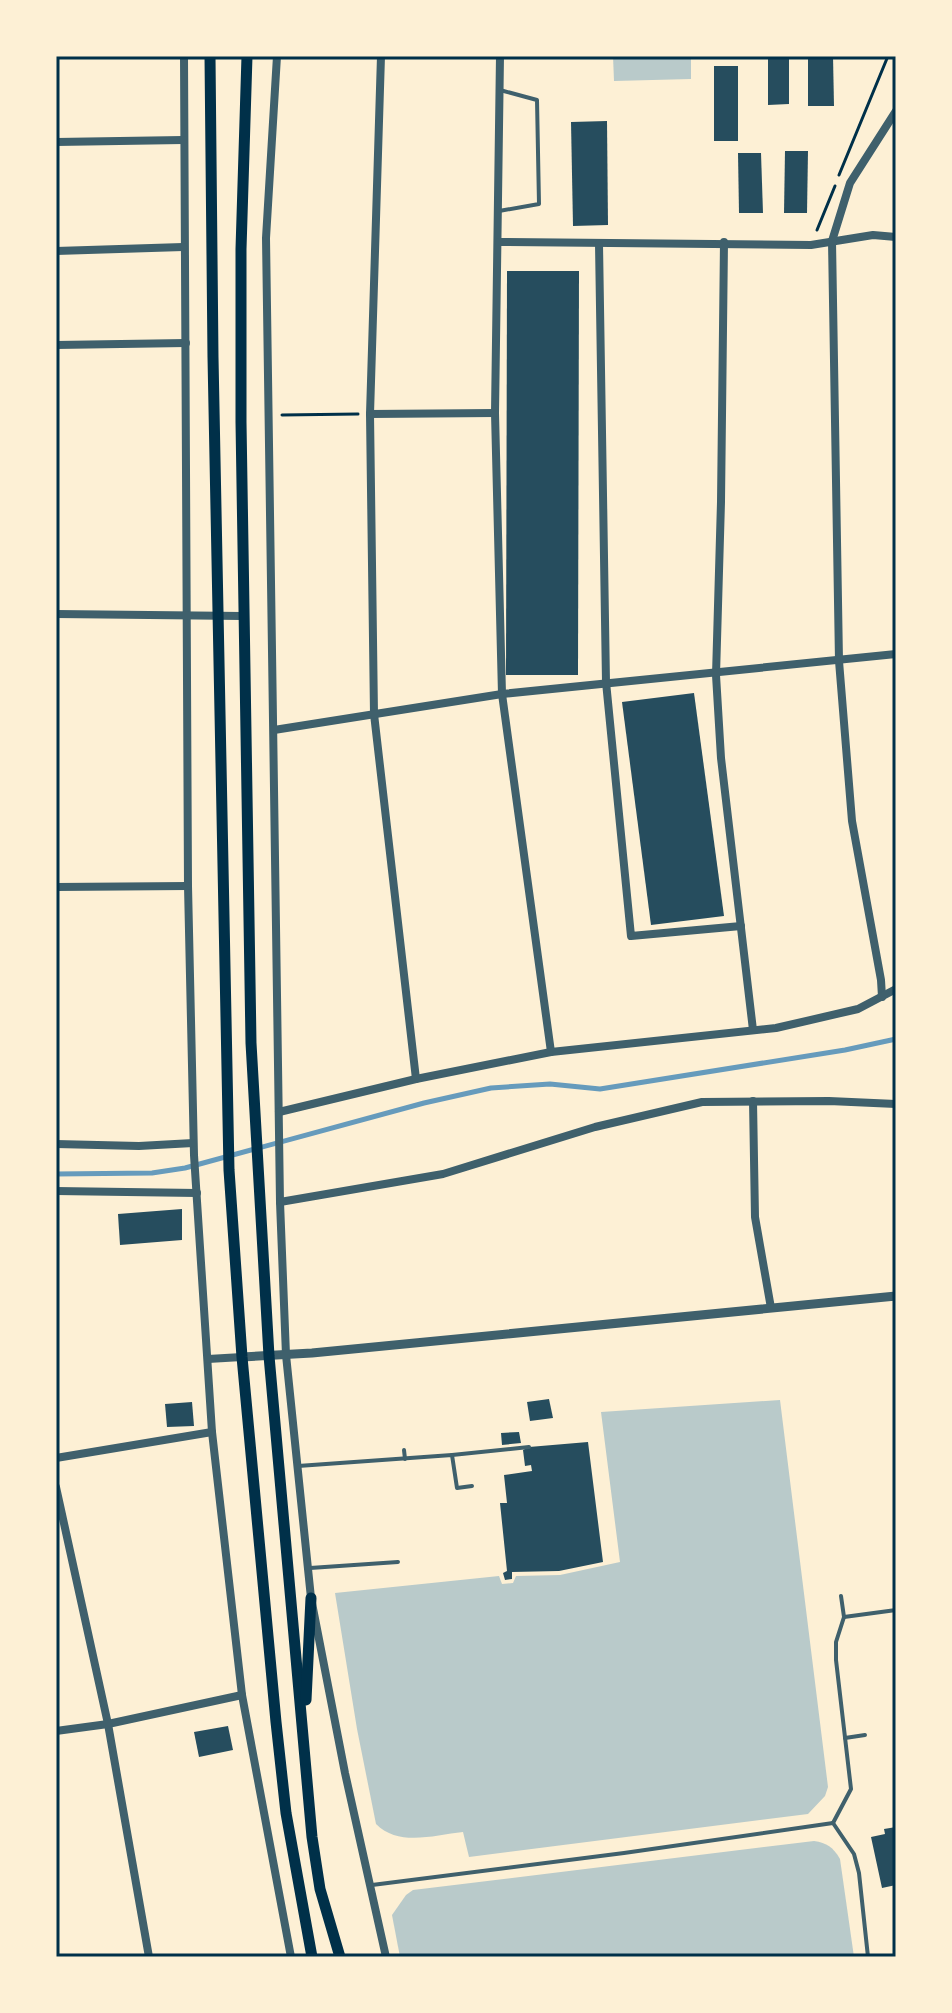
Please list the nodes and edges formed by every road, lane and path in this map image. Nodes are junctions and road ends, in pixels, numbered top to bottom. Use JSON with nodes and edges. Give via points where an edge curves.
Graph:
{"nodes":[{"id":1,"x":184,"y":56,"type":"edge"},
{"id":2,"x":210,"y":56,"type":"edge"},
{"id":3,"x":247,"y":56,"type":"edge"},
{"id":4,"x":277,"y":56,"type":"edge"},
{"id":5,"x":381,"y":56,"type":"edge"},
{"id":6,"x":500,"y":56,"type":"edge"},
{"id":7,"x":888,"y":56,"type":"edge"},
{"id":8,"x":500,"y":90,"type":"junction"},
{"id":9,"x":896,"y":111,"type":"edge"},
{"id":10,"x":183,"y":140,"type":"junction"},
{"id":11,"x":56,"y":142,"type":"edge"},
{"id":12,"x":499,"y":211,"type":"junction"},
{"id":13,"x":896,"y":237,"type":"edge"},
{"id":14,"x":832,"y":241,"type":"junction"},
{"id":15,"x":499,"y":242,"type":"junction"},
{"id":16,"x":724,"y":242,"type":"junction"},
{"id":17,"x":599,"y":244,"type":"junction"},
{"id":18,"x":811,"y":245,"type":"junction"},
{"id":19,"x":183,"y":247,"type":"junction"},
{"id":20,"x":56,"y":251,"type":"edge"},
{"id":21,"x":186,"y":343,"type":"junction"},
{"id":22,"x":56,"y":345,"type":"edge"},
{"id":23,"x":495,"y":413,"type":"junction"},
{"id":24,"x":370,"y":414,"type":"junction"},
{"id":25,"x":267,"y":415,"type":"junction"},
{"id":26,"x":56,"y":614,"type":"edge"},
{"id":27,"x":187,"y":614,"type":"junction"},
{"id":28,"x":218,"y":614,"type":"junction"},
{"id":29,"x":242,"y":616,"type":"junction"},
{"id":30,"x":896,"y":654,"type":"edge"},
{"id":31,"x":839,"y":661,"type":"junction"},
{"id":32,"x":716,"y":675,"type":"junction"},
{"id":33,"x":606,"y":682,"type":"junction"},
{"id":34,"x":502,"y":694,"type":"junction"},
{"id":35,"x":374,"y":714,"type":"junction"},
{"id":36,"x":274,"y":730,"type":"junction"},
{"id":37,"x":188,"y":886,"type":"junction"},
{"id":38,"x":56,"y":887,"type":"edge"},
{"id":39,"x":741,"y":926,"type":"junction"},
{"id":40,"x":896,"y":989,"type":"edge"},
{"id":41,"x":882,"y":997,"type":"junction"},
{"id":42,"x":753,"y":1030,"type":"junction"},
{"id":43,"x":551,"y":1052,"type":"junction"},
{"id":44,"x":416,"y":1079,"type":"junction"},
{"id":45,"x":753,"y":1101,"type":"junction"},
{"id":46,"x":896,"y":1104,"type":"edge"},
{"id":47,"x":279,"y":1112,"type":"junction"},
{"id":48,"x":193,"y":1143,"type":"junction"},
{"id":49,"x":56,"y":1144,"type":"edge"},
{"id":50,"x":56,"y":1191,"type":"edge"},
{"id":51,"x":197,"y":1193,"type":"junction"},
{"id":52,"x":280,"y":1202,"type":"junction"},
{"id":53,"x":896,"y":1296,"type":"edge"},
{"id":54,"x":771,"y":1308,"type":"junction"},
{"id":55,"x":286,"y":1355,"type":"junction"},
{"id":56,"x":269,"y":1356,"type":"junction"},
{"id":57,"x":242,"y":1357,"type":"junction"},
{"id":58,"x":208,"y":1359,"type":"junction"},
{"id":59,"x":212,"y":1432,"type":"junction"},
{"id":60,"x":529,"y":1447,"type":"dead end"},
{"id":61,"x":404,"y":1450,"type":"dead end"},
{"id":62,"x":452,"y":1455,"type":"junction"},
{"id":63,"x":56,"y":1458,"type":"edge"},
{"id":64,"x":405,"y":1459,"type":"junction"},
{"id":65,"x":298,"y":1466,"type":"junction"},
{"id":66,"x":472,"y":1486,"type":"dead end"},
{"id":67,"x":56,"y":1487,"type":"edge"},
{"id":68,"x":398,"y":1562,"type":"dead end"},
{"id":69,"x":308,"y":1568,"type":"junction"},
{"id":70,"x":841,"y":1596,"type":"dead end"},
{"id":71,"x":311,"y":1598,"type":"junction"},
{"id":72,"x":896,"y":1610,"type":"edge"},
{"id":73,"x":844,"y":1617,"type":"junction"},
{"id":74,"x":242,"y":1695,"type":"junction"},
{"id":75,"x":108,"y":1724,"type":"junction"},
{"id":76,"x":56,"y":1731,"type":"edge"},
{"id":77,"x":865,"y":1735,"type":"dead end"},
{"id":78,"x":304,"y":1736,"type":"junction"},
{"id":79,"x":845,"y":1738,"type":"junction"},
{"id":80,"x":833,"y":1823,"type":"junction"},
{"id":81,"x":372,"y":1885,"type":"junction"},
{"id":82,"x":149,"y":1957,"type":"edge"},
{"id":83,"x":291,"y":1957,"type":"edge"},
{"id":84,"x":312,"y":1957,"type":"edge"},
{"id":85,"x":340,"y":1957,"type":"edge"},
{"id":86,"x":386,"y":1957,"type":"edge"},
{"id":87,"x":868,"y":1957,"type":"edge"}],
"edges":[{"from":1,"to":10,"type":"street"},
{"from":2,"to":28,"type":"main road"},
{"from":3,"to":29,"type":"main road","via":[[241,265]]},
{"from":4,"to":25,"type":"street","via":[[266,238]]},
{"from":5,"to":24,"type":"street"},
{"from":6,"to":8,"type":"street"},
{"from":7,"to":18,"type":"path"},
{"from":8,"to":12,"type":"street"},
{"from":8,"to":12,"type":"lane","via":[[537,100],[539,204]]},
{"from":9,"to":14,"type":"street","via":[[850,183]]},
{"from":10,"to":11,"type":"street"},
{"from":10,"to":19,"type":"street"},
{"from":12,"to":15,"type":"street"},
{"from":13,"to":14,"type":"street"},
{"from":14,"to":18,"type":"street"},
{"from":14,"to":31,"type":"street"},
{"from":15,"to":17,"type":"street"},
{"from":15,"to":23,"type":"street"},
{"from":16,"to":17,"type":"street"},
{"from":16,"to":18,"type":"street"},
{"from":16,"to":32,"type":"street"},
{"from":17,"to":33,"type":"street"},
{"from":19,"to":20,"type":"street"},
{"from":19,"to":21,"type":"street"},
{"from":21,"to":22,"type":"street"},
{"from":21,"to":27,"type":"street"},
{"from":23,"to":24,"type":"street"},
{"from":23,"to":34,"type":"street"},
{"from":24,"to":25,"type":"path"},
{"from":24,"to":35,"type":"street"},
{"from":25,"to":36,"type":"street"},
{"from":26,"to":27,"type":"street"},
{"from":27,"to":28,"type":"street"},
{"from":27,"to":37,"type":"street"},
{"from":28,"to":29,"type":"street"},
{"from":28,"to":57,"type":"main road","via":[[229,1170]]},
{"from":29,"to":56,"type":"main road","via":[[255,1137]]},
{"from":30,"to":31,"type":"street"},
{"from":31,"to":32,"type":"street"},
{"from":31,"to":41,"type":"street","via":[[852,821]]},
{"from":32,"to":33,"type":"street"},
{"from":32,"to":39,"type":"street"},
{"from":33,"to":34,"type":"street"},
{"from":33,"to":39,"type":"street","via":[[631,936]]},
{"from":34,"to":35,"type":"street"},
{"from":34,"to":43,"type":"street"},
{"from":35,"to":36,"type":"street"},
{"from":35,"to":44,"type":"street"},
{"from":36,"to":47,"type":"street"},
{"from":37,"to":38,"type":"street"},
{"from":37,"to":48,"type":"street"},
{"from":39,"to":42,"type":"street"},
{"from":40,"to":41,"type":"street"},
{"from":41,"to":42,"type":"street","via":[[858,1009]]},
{"from":42,"to":43,"type":"street"},
{"from":43,"to":44,"type":"street"},
{"from":44,"to":47,"type":"street"},
{"from":45,"to":46,"type":"street"},
{"from":45,"to":52,"type":"street","via":[[702,1102],[595,1127],[443,1174]]},
{"from":45,"to":54,"type":"street","via":[[755,1217]]},
{"from":47,"to":52,"type":"street"},
{"from":48,"to":49,"type":"street"},
{"from":48,"to":51,"type":"street"},
{"from":50,"to":51,"type":"street"},
{"from":51,"to":58,"type":"street"},
{"from":52,"to":55,"type":"street"},
{"from":53,"to":54,"type":"street"},
{"from":54,"to":55,"type":"street"},
{"from":55,"to":56,"type":"street"},
{"from":55,"to":65,"type":"street"},
{"from":56,"to":57,"type":"street"},
{"from":56,"to":78,"type":"main road"},
{"from":57,"to":58,"type":"street"},
{"from":57,"to":84,"type":"main road","via":[[286,1813]]},
{"from":58,"to":59,"type":"street"},
{"from":59,"to":63,"type":"street"},
{"from":59,"to":74,"type":"street"},
{"from":60,"to":62,"type":"lane"},
{"from":61,"to":64,"type":"lane"},
{"from":62,"to":64,"type":"lane"},
{"from":62,"to":66,"type":"lane","via":[[457,1488]]},
{"from":64,"to":65,"type":"lane"},
{"from":65,"to":69,"type":"street"},
{"from":67,"to":75,"type":"street"},
{"from":68,"to":69,"type":"lane"},
{"from":69,"to":71,"type":"street"},
{"from":70,"to":73,"type":"lane"},
{"from":71,"to":78,"type":"main road"},
{"from":71,"to":81,"type":"street"},
{"from":72,"to":73,"type":"lane"},
{"from":73,"to":79,"type":"lane","via":[[836,1660]]},
{"from":74,"to":75,"type":"street"},
{"from":74,"to":83,"type":"street"},
{"from":75,"to":76,"type":"street"},
{"from":75,"to":82,"type":"street"},
{"from":77,"to":79,"type":"lane"},
{"from":78,"to":85,"type":"main road","via":[[315,1860]]},
{"from":79,"to":80,"type":"lane","via":[[851,1789]]},
{"from":80,"to":81,"type":"lane"},
{"from":80,"to":87,"type":"lane","via":[[854,1854],[859,1873]]},
{"from":81,"to":86,"type":"street"}]}
